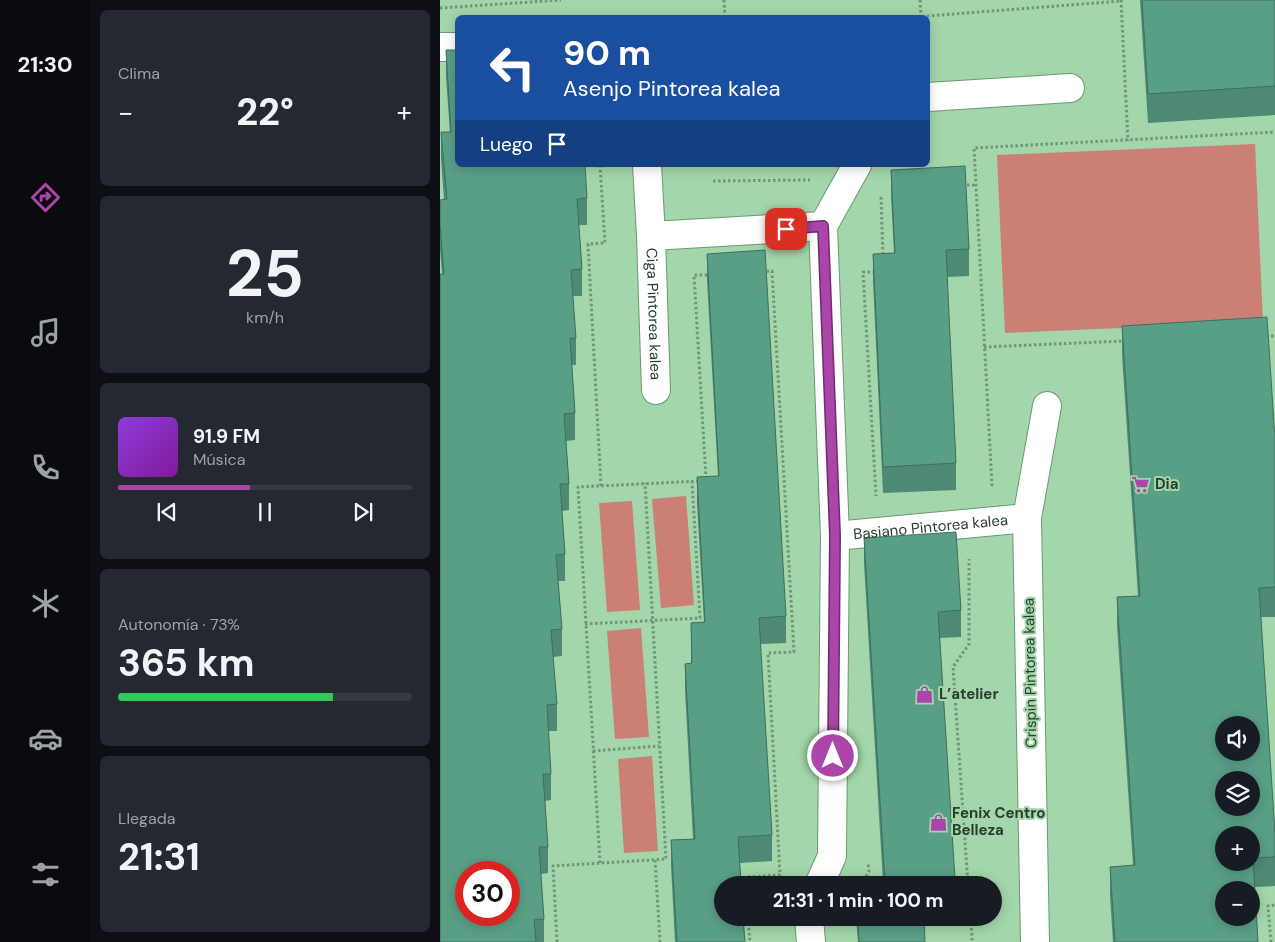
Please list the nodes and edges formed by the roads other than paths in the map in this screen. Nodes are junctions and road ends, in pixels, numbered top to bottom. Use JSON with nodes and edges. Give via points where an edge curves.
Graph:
{"nodes":[{"id":1,"x":440,"y":47,"type":"edge"},
{"id":2,"x":455,"y":47,"type":"edge"},
{"id":3,"x":1070,"y":88,"type":"dead end"},
{"id":4,"x":930,"y":97,"type":"edge"},
{"id":5,"x":647,"y":167,"type":"edge"},
{"id":6,"x":856,"y":167,"type":"edge"},
{"id":7,"x":823,"y":226,"type":"junction"},
{"id":8,"x":651,"y":236,"type":"junction"},
{"id":9,"x":656,"y":390,"type":"dead end"},
{"id":10,"x":1047,"y":406,"type":"dead end"},
{"id":11,"x":1027,"y":518,"type":"junction"},
{"id":12,"x":835,"y":536,"type":"junction"},
{"id":13,"x":823,"y":876,"type":"edge"},
{"id":14,"x":810,"y":926,"type":"edge"},
{"id":15,"x":811,"y":942,"type":"edge"},
{"id":16,"x":1035,"y":942,"type":"edge"}],
"edges":[{"from":1,"to":2,"type":"street"},
{"from":3,"to":4,"type":"street"},
{"from":5,"to":8,"type":"street","name":"Ciga Pintorea kalea"},
{"from":6,"to":7,"type":"street"},
{"from":7,"to":8,"type":"street"},
{"from":7,"to":12,"type":"street","name":"Basiano Pintorea kalea"},
{"from":8,"to":9,"type":"street","name":"Ciga Pintorea kalea"},
{"from":10,"to":11,"type":"street","name":"Crispin Pintorea kalea"},
{"from":11,"to":12,"type":"street","name":"Basiano Pintorea kalea"},
{"from":11,"to":16,"type":"street","name":"Crispin Pintorea kalea"},
{"from":12,"to":13,"type":"street","name":"Basiano Pintorea kalea","via":[[832,856]]},
{"from":14,"to":15,"type":"street"}]}
